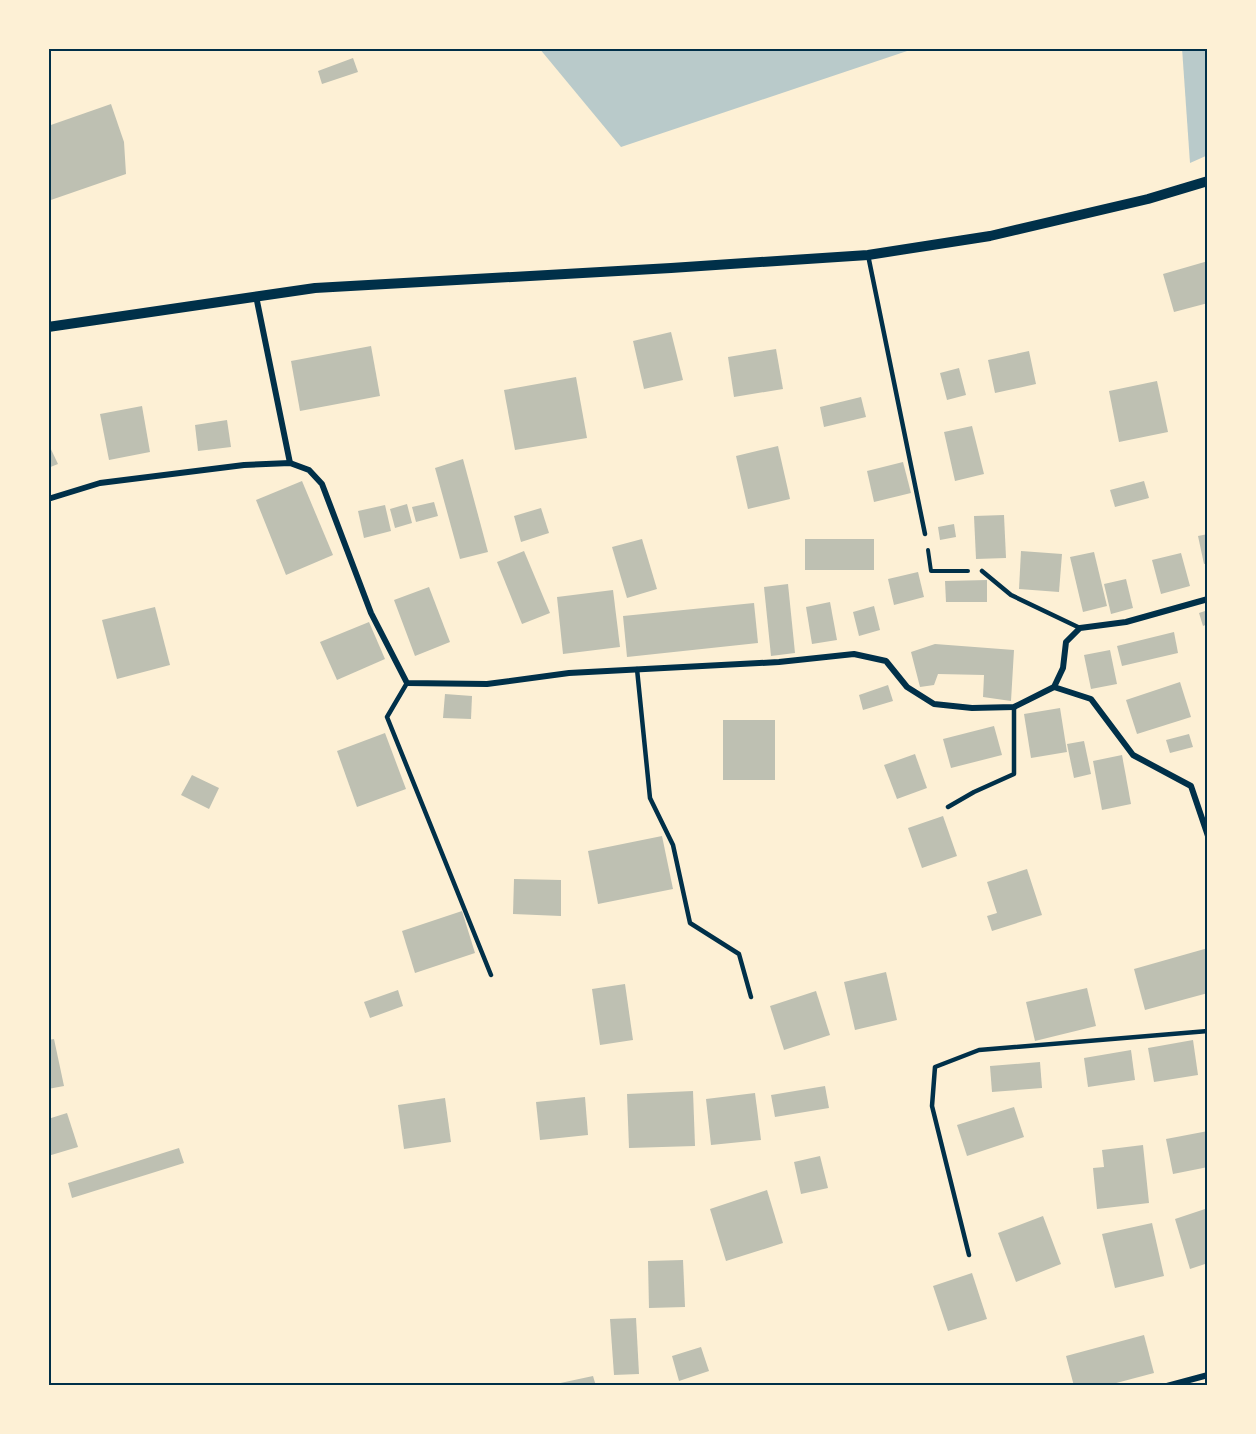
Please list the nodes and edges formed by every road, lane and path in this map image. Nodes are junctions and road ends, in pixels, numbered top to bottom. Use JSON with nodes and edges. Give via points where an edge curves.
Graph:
{"nodes":[{"id":1,"x":1208,"y":181,"type":"edge"},
{"id":2,"x":868,"y":255,"type":"junction"},
{"id":3,"x":256,"y":296,"type":"junction"},
{"id":4,"x":48,"y":327,"type":"edge"},
{"id":5,"x":290,"y":463,"type":"junction"},
{"id":6,"x":48,"y":499,"type":"edge"},
{"id":7,"x":925,"y":534,"type":"joint"},
{"id":8,"x":982,"y":571,"type":"joint"},
{"id":9,"x":1208,"y":599,"type":"edge"},
{"id":10,"x":1080,"y":628,"type":"junction"},
{"id":11,"x":637,"y":669,"type":"junction"},
{"id":12,"x":407,"y":683,"type":"junction"},
{"id":13,"x":1054,"y":687,"type":"junction"},
{"id":14,"x":1014,"y":707,"type":"junction"},
{"id":15,"x":948,"y":807,"type":"dead end"},
{"id":16,"x":1208,"y":836,"type":"edge"},
{"id":17,"x":491,"y":975,"type":"dead end"},
{"id":18,"x":751,"y":997,"type":"dead end"},
{"id":19,"x":1208,"y":1031,"type":"edge"},
{"id":20,"x":969,"y":1255,"type":"dead end"},
{"id":21,"x":1208,"y":1375,"type":"edge"},
{"id":22,"x":1167,"y":1386,"type":"edge"}],
"edges":[{"from":1,"to":2,"type":"street","via":[[990,236]]},
{"from":2,"to":3,"type":"street","via":[[315,288]]},
{"from":2,"to":7,"type":"lane"},
{"from":3,"to":4,"type":"street"},
{"from":3,"to":5,"type":"street"},
{"from":5,"to":6,"type":"street","via":[[100,483]]},
{"from":5,"to":12,"type":"street","via":[[309,470],[322,484],[371,613]]},
{"from":7,"to":8,"type":"path","via":[[931,571]]},
{"from":8,"to":10,"type":"lane","via":[[1011,595]]},
{"from":9,"to":10,"type":"street","via":[[1126,622]]},
{"from":10,"to":13,"type":"street","via":[[1066,642],[1063,668]]},
{"from":11,"to":12,"type":"street","via":[[487,684]]},
{"from":11,"to":14,"type":"street","via":[[854,654],[886,662],[907,687],[934,704]]},
{"from":11,"to":18,"type":"lane","via":[[650,798],[673,845],[690,922],[739,954]]},
{"from":12,"to":17,"type":"lane","via":[[387,717]]},
{"from":13,"to":14,"type":"street"},
{"from":13,"to":16,"type":"street","via":[[1090,699],[1133,755],[1191,786]]},
{"from":14,"to":15,"type":"lane","via":[[1014,774]]},
{"from":19,"to":20,"type":"lane","via":[[979,1050],[935,1067],[932,1106]]},
{"from":21,"to":22,"type":"street"}]}
